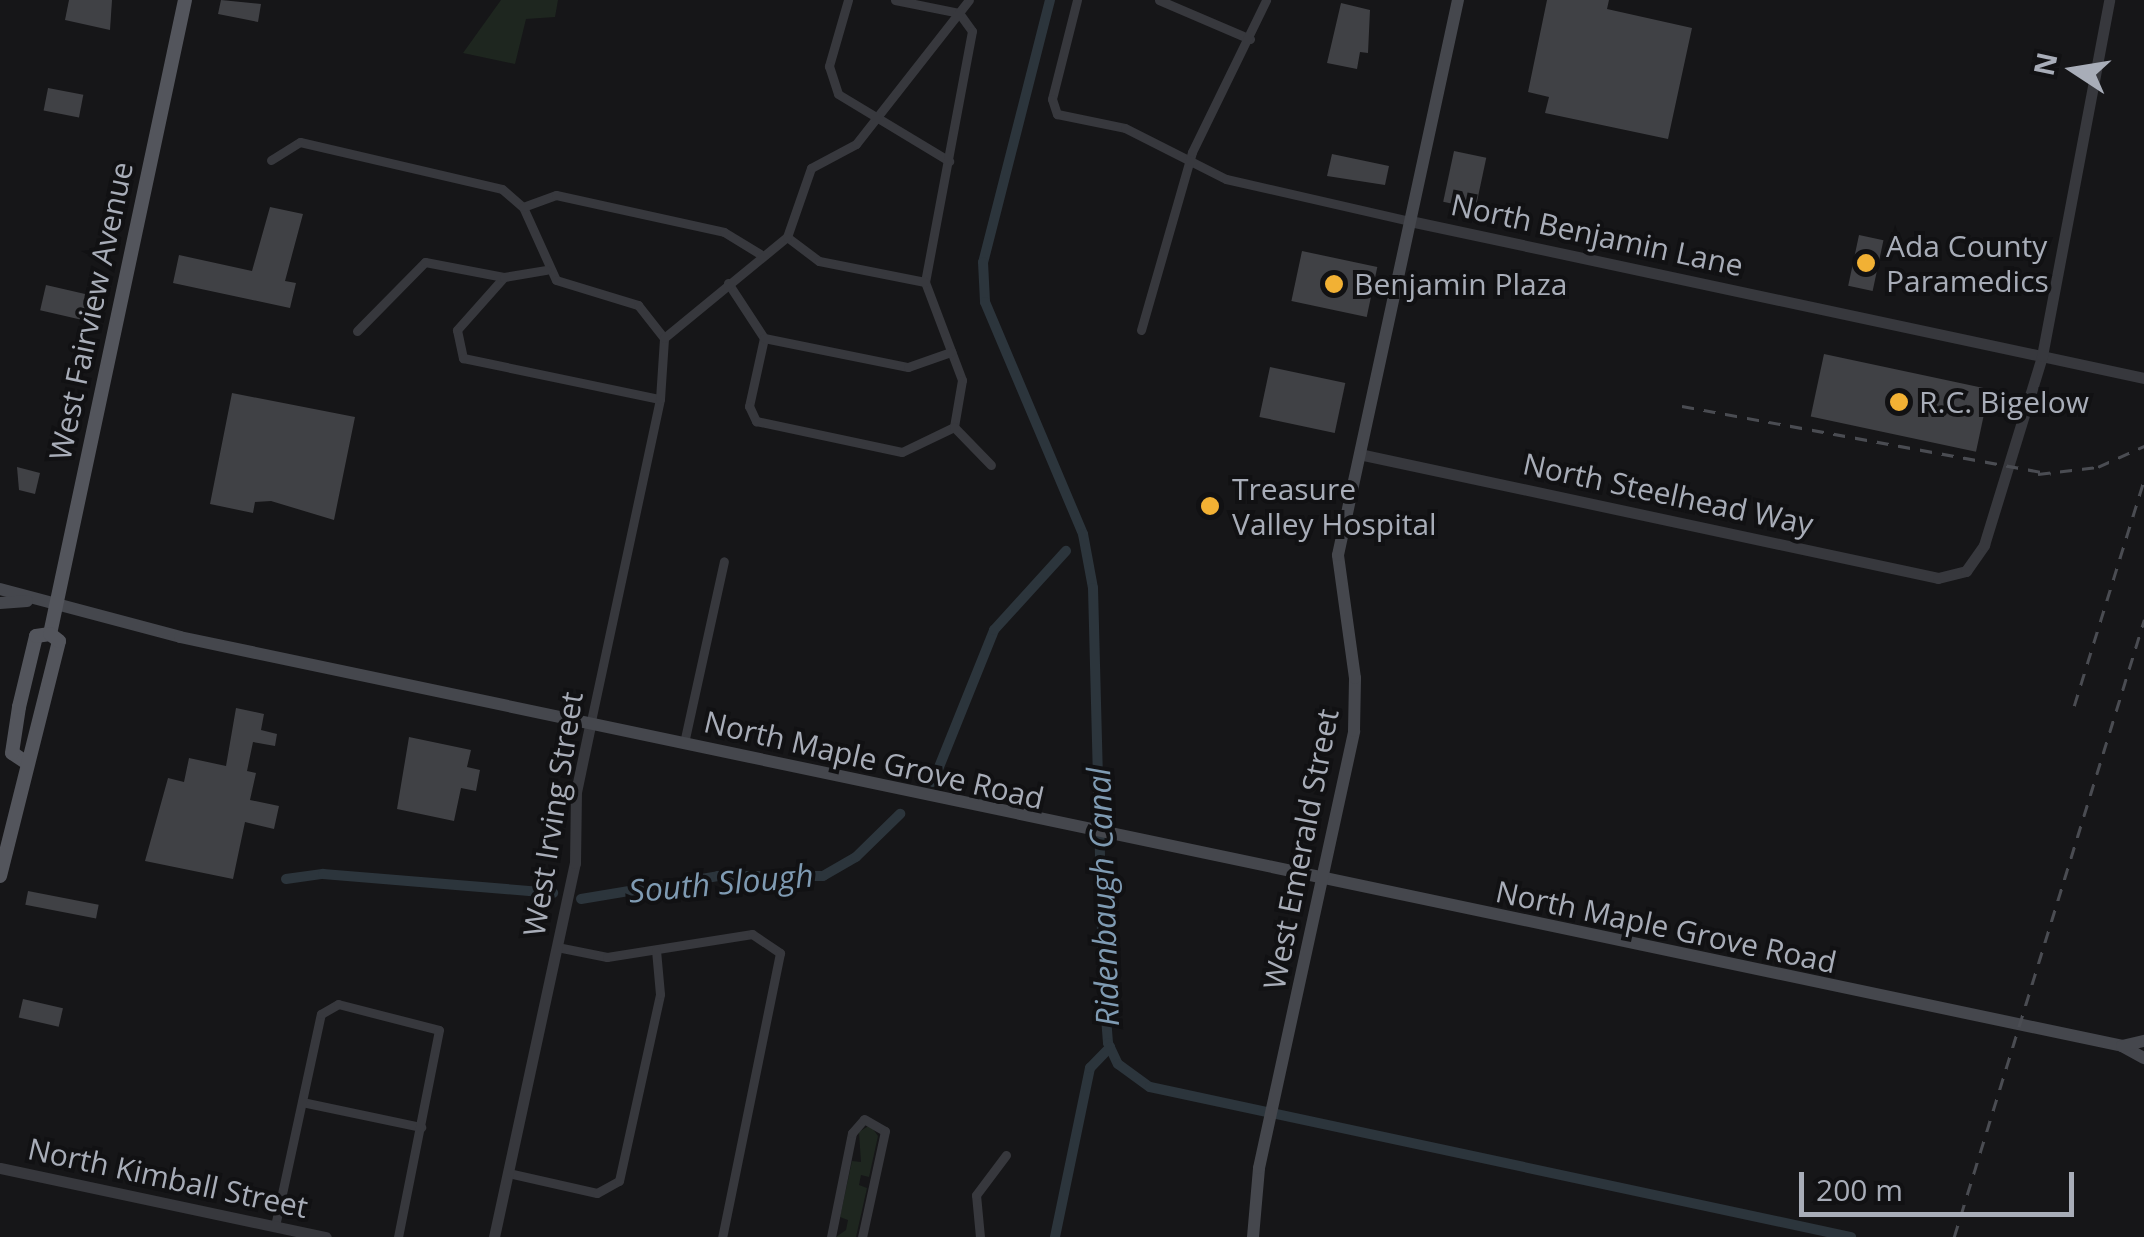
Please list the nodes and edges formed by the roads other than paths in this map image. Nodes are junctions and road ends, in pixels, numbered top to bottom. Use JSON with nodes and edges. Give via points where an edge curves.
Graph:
{"nodes":[{"id":1,"x":185,"y":0,"type":"edge"},
{"id":2,"x":848,"y":0,"type":"edge"},
{"id":3,"x":895,"y":0,"type":"edge"},
{"id":4,"x":969,"y":0,"type":"edge"},
{"id":5,"x":1077,"y":0,"type":"edge"},
{"id":6,"x":1159,"y":0,"type":"edge"},
{"id":7,"x":1266,"y":0,"type":"edge"},
{"id":8,"x":1458,"y":0,"type":"edge"},
{"id":9,"x":2109,"y":0,"type":"edge"},
{"id":10,"x":959,"y":14,"type":"junction"},
{"id":11,"x":1250,"y":39,"type":"junction"},
{"id":12,"x":874,"y":123,"type":"junction"},
{"id":13,"x":271,"y":160,"type":"dead end"},
{"id":14,"x":949,"y":160,"type":"junction"},
{"id":15,"x":1189,"y":162,"type":"junction"},
{"id":16,"x":524,"y":206,"type":"junction"},
{"id":17,"x":1410,"y":221,"type":"junction"},
{"id":18,"x":787,"y":237,"type":"junction"},
{"id":19,"x":760,"y":254,"type":"junction"},
{"id":20,"x":546,"y":270,"type":"junction"},
{"id":21,"x":504,"y":277,"type":"junction"},
{"id":22,"x":924,"y":282,"type":"junction"},
{"id":23,"x":728,"y":283,"type":"junction"},
{"id":24,"x":1142,"y":330,"type":"dead end"},
{"id":25,"x":357,"y":331,"type":"dead end"},
{"id":26,"x":664,"y":338,"type":"junction"},
{"id":27,"x":764,"y":338,"type":"junction"},
{"id":28,"x":951,"y":352,"type":"junction"},
{"id":29,"x":2042,"y":356,"type":"junction"},
{"id":30,"x":2144,"y":378,"type":"edge"},
{"id":31,"x":660,"y":400,"type":"junction"},
{"id":32,"x":954,"y":427,"type":"junction"},
{"id":33,"x":1359,"y":454,"type":"junction"},
{"id":34,"x":991,"y":465,"type":"dead end"},
{"id":35,"x":724,"y":561,"type":"dead end"},
{"id":36,"x":0,"y":589,"type":"edge"},
{"id":37,"x":26,"y":601,"type":"junction"},
{"id":38,"x":0,"y":603,"type":"edge"},
{"id":39,"x":56,"y":607,"type":"junction"},
{"id":40,"x":50,"y":634,"type":"junction"},
{"id":41,"x":591,"y":722,"type":"junction"},
{"id":42,"x":684,"y":743,"type":"junction"},
{"id":43,"x":24,"y":761,"type":"junction"},
{"id":44,"x":0,"y":876,"type":"edge"},
{"id":45,"x":1324,"y":880,"type":"junction"},
{"id":46,"x":557,"y":947,"type":"junction"},
{"id":47,"x":656,"y":950,"type":"junction"},
{"id":48,"x":2144,"y":1042,"type":"edge"},
{"id":49,"x":2122,"y":1046,"type":"junction"},
{"id":50,"x":2144,"y":1058,"type":"edge"},
{"id":51,"x":302,"y":1102,"type":"junction"},
{"id":52,"x":421,"y":1127,"type":"junction"},
{"id":53,"x":1006,"y":1154,"type":"dead end"},
{"id":54,"x":0,"y":1168,"type":"edge"},
{"id":55,"x":508,"y":1173,"type":"junction"},
{"id":56,"x":275,"y":1226,"type":"junction"},
{"id":57,"x":326,"y":1237,"type":"edge"},
{"id":58,"x":398,"y":1237,"type":"edge"},
{"id":59,"x":494,"y":1237,"type":"edge"},
{"id":60,"x":722,"y":1237,"type":"edge"},
{"id":61,"x":830,"y":1237,"type":"edge"},
{"id":62,"x":862,"y":1237,"type":"edge"},
{"id":63,"x":980,"y":1237,"type":"edge"},
{"id":64,"x":1253,"y":1237,"type":"edge"}],
"edges":[{"from":1,"to":39,"type":"main road","name":"West Fairview Avenue"},
{"from":2,"to":12,"type":"street","via":[[830,81]]},
{"from":3,"to":10,"type":"street"},
{"from":4,"to":10,"type":"street"},
{"from":5,"to":15,"type":"street","name":"North Benjamin Lane","via":[[1053,108],[1064,118],[1125,128]]},
{"from":6,"to":11,"type":"street"},
{"from":7,"to":11,"type":"street"},
{"from":8,"to":17,"type":"main road","name":"West Emerald Street"},
{"from":9,"to":29,"type":"street"},
{"from":10,"to":12,"type":"street"},
{"from":10,"to":14,"type":"street","via":[[972,46]]},
{"from":11,"to":15,"type":"street"},
{"from":12,"to":14,"type":"street"},
{"from":12,"to":18,"type":"street","via":[[856,144],[812,168]]},
{"from":13,"to":16,"type":"street","via":[[300,142],[480,180]]},
{"from":14,"to":22,"type":"street"},
{"from":15,"to":17,"type":"street","name":"North Benjamin Lane","via":[[1258,189]]},
{"from":15,"to":24,"type":"street"},
{"from":16,"to":19,"type":"street","via":[[556,195],[724,232]]},
{"from":16,"to":20,"type":"street"},
{"from":17,"to":29,"type":"street","name":"North Benjamin Lane"},
{"from":17,"to":33,"type":"main road","name":"West Emerald Street"},
{"from":18,"to":19,"type":"street"},
{"from":18,"to":22,"type":"street","via":[[819,261]]},
{"from":19,"to":23,"type":"street"},
{"from":20,"to":21,"type":"street"},
{"from":20,"to":26,"type":"street","via":[[570,287],[638,305]]},
{"from":21,"to":25,"type":"street","via":[[434,262],[415,266]]},
{"from":21,"to":31,"type":"street","via":[[457,330],[463,358]]},
{"from":22,"to":28,"type":"street"},
{"from":23,"to":26,"type":"street"},
{"from":23,"to":27,"type":"street"},
{"from":26,"to":31,"type":"street","name":"West Irving Street"},
{"from":27,"to":28,"type":"street","via":[[908,367]]},
{"from":27,"to":32,"type":"street","via":[[748,406],[756,421],[902,452]]},
{"from":28,"to":32,"type":"street","via":[[962,380]]},
{"from":29,"to":30,"type":"street","name":"North Benjamin Lane"},
{"from":29,"to":33,"type":"street","name":"North Steelhead Way","via":[[1984,545],[1966,571],[1938,578]]},
{"from":31,"to":41,"type":"street","name":"West Irving Street"},
{"from":32,"to":34,"type":"street"},
{"from":33,"to":45,"type":"main road","name":"West Emerald Street","via":[[1338,555],[1354,731]]},
{"from":35,"to":42,"type":"street"},
{"from":36,"to":37,"type":"main road","name":"North Maple Grove Road"},
{"from":37,"to":38,"type":"main road","name":"North Maple Grove Road"},
{"from":37,"to":39,"type":"main road","name":"North Maple Grove Road"},
{"from":39,"to":40,"type":"main road","name":"West Fairview Avenue"},
{"from":39,"to":41,"type":"main road","name":"North Maple Grove Road"},
{"from":40,"to":43,"type":"main road","name":"West Fairview Avenue","via":[[59,641],[35,757]]},
{"from":40,"to":43,"type":"main road","name":"West Fairview Avenue","via":[[36,636],[19,707],[12,753]]},
{"from":41,"to":42,"type":"main road","name":"North Maple Grove Road"},
{"from":41,"to":46,"type":"street","name":"West Irving Street"},
{"from":42,"to":45,"type":"main road","name":"North Maple Grove Road"},
{"from":43,"to":44,"type":"main road","name":"West Fairview Avenue"},
{"from":45,"to":49,"type":"main road","name":"North Maple Grove Road"},
{"from":45,"to":64,"type":"main road","name":"West Emerald Street","via":[[1271,1114]]},
{"from":46,"to":47,"type":"street","via":[[607,958]]},
{"from":46,"to":55,"type":"street","name":"West Irving Street"},
{"from":47,"to":55,"type":"street","via":[[660,994],[613,1188],[597,1192]]},
{"from":47,"to":60,"type":"street","via":[[752,934],[775,944],[780,964]]},
{"from":48,"to":49,"type":"main road","name":"North Maple Grove Road"},
{"from":49,"to":50,"type":"main road","name":"North Maple Grove Road"},
{"from":51,"to":52,"type":"street"},
{"from":51,"to":52,"type":"street","via":[[328,1005],[439,1030]]},
{"from":51,"to":56,"type":"street"},
{"from":52,"to":58,"type":"street"},
{"from":53,"to":63,"type":"street","via":[[976,1195]]},
{"from":54,"to":56,"type":"street","name":"North Kimball Street"},
{"from":55,"to":59,"type":"street","name":"West Irving Street"},
{"from":56,"to":57,"type":"street","name":"North Kimball Street"},
{"from":61,"to":62,"type":"street","via":[[854,1126],[871,1120],[885,1131]]}]}
